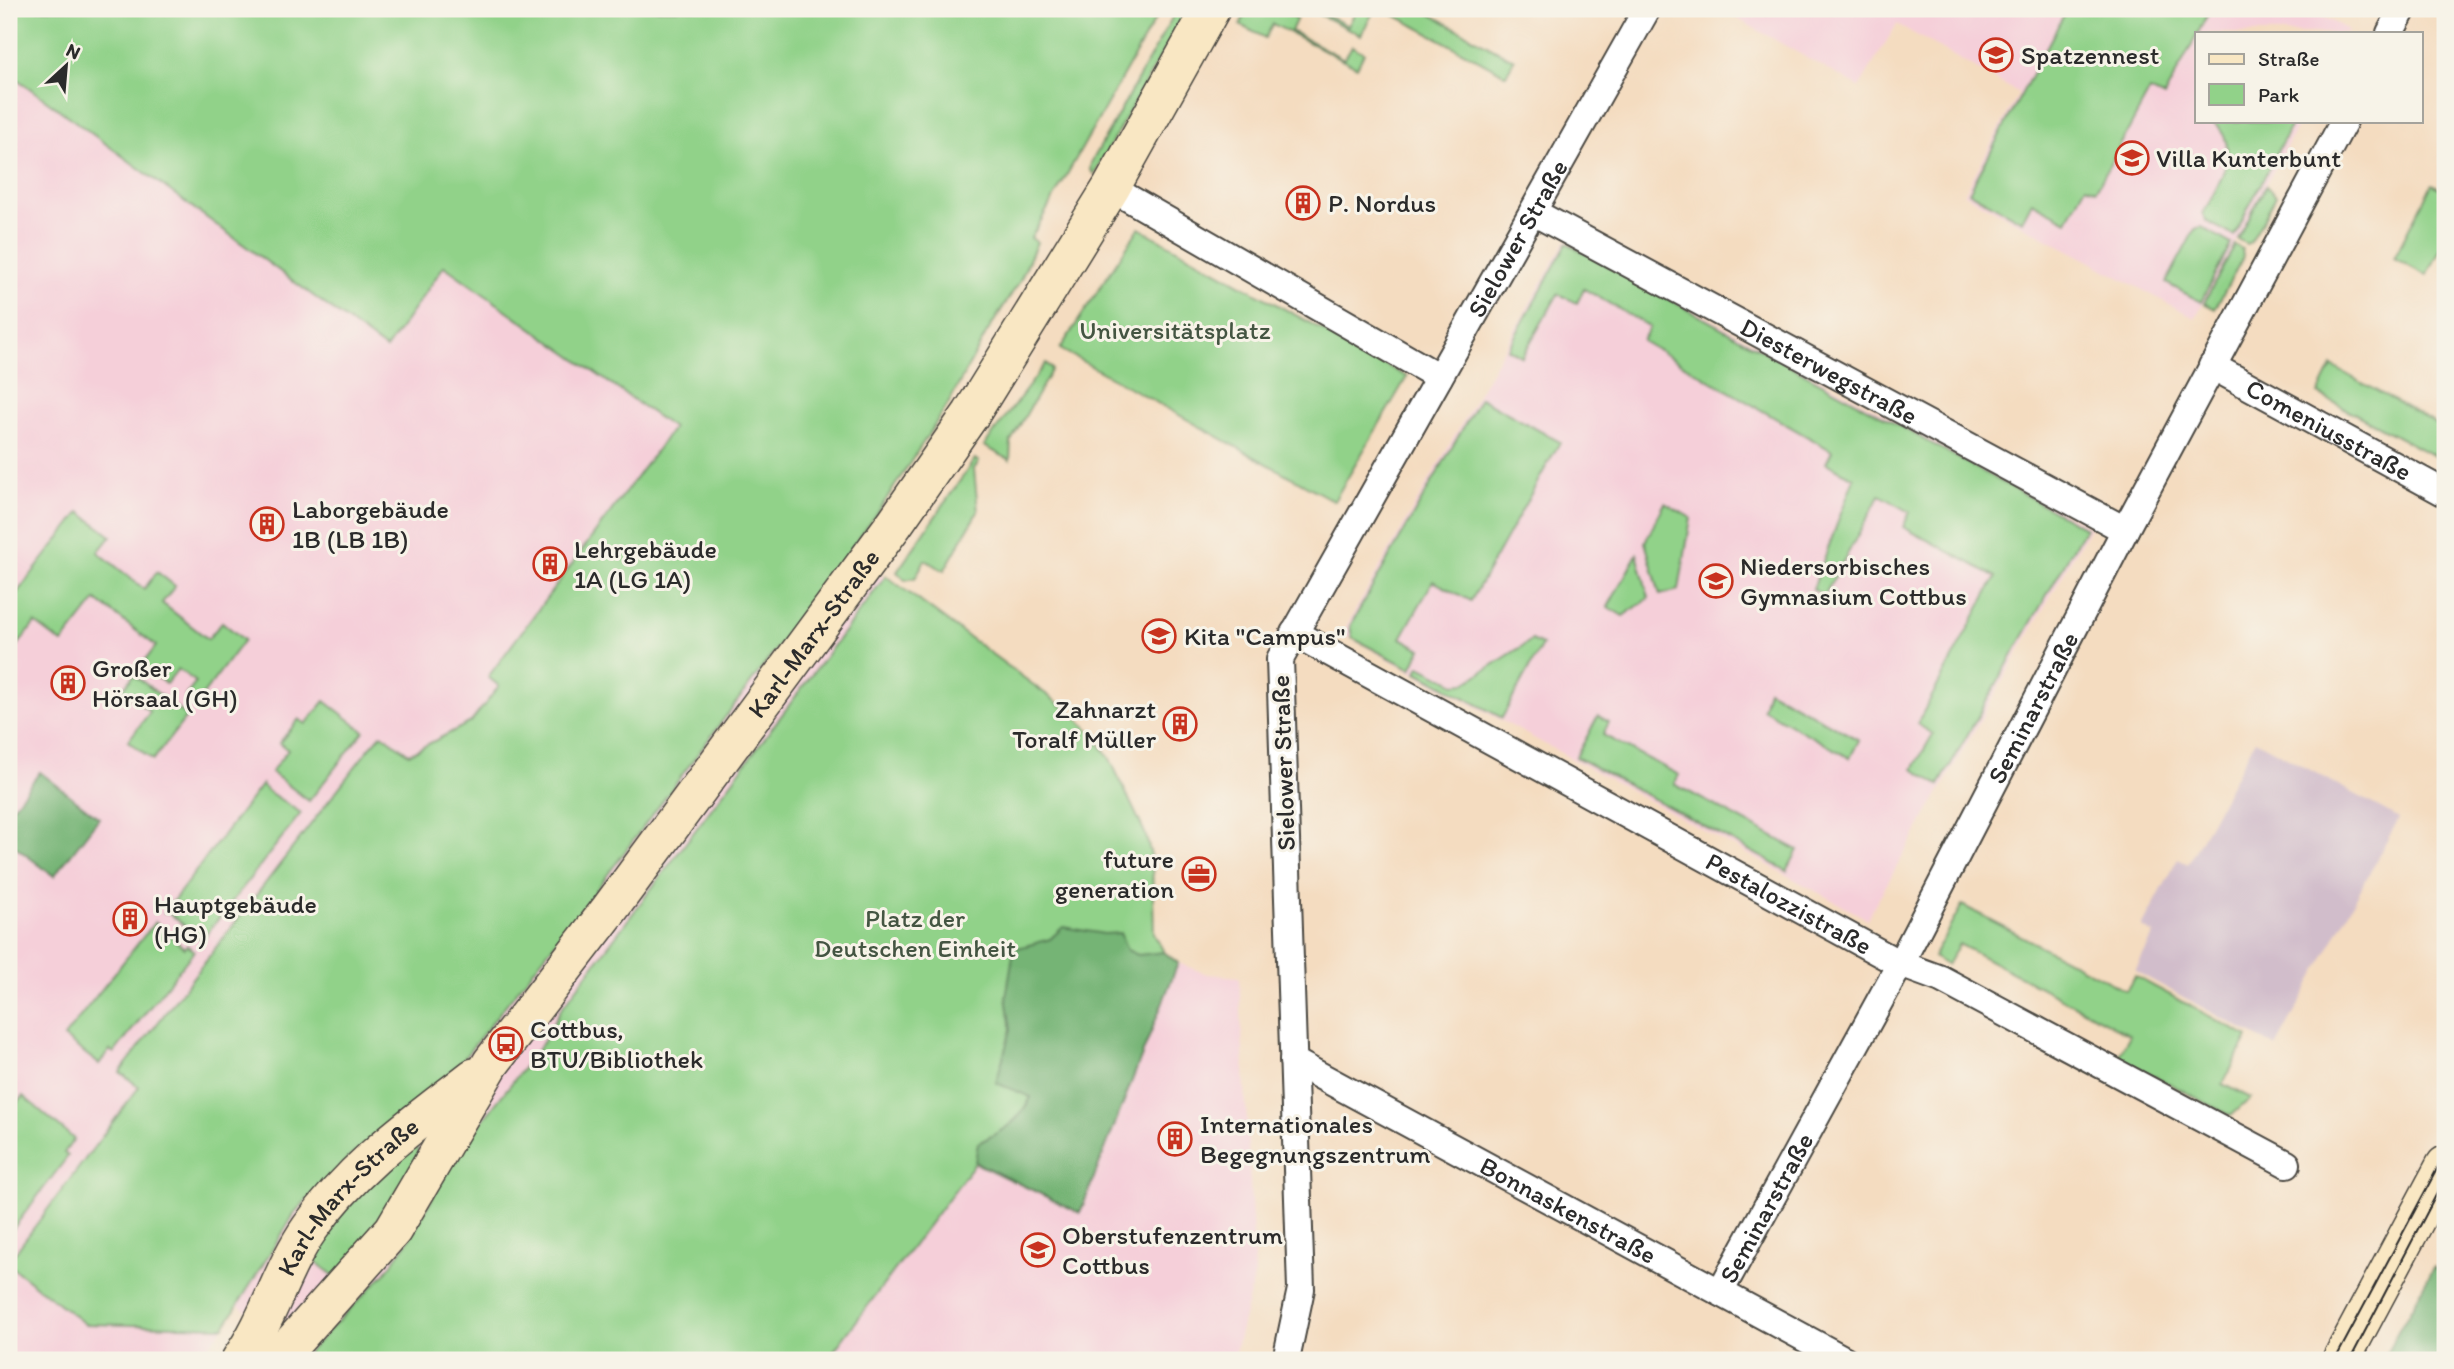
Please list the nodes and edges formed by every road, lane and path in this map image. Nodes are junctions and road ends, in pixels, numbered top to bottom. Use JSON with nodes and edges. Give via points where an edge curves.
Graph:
{"nodes":[{"id":1,"x":1210,"y":9,"type":"edge"},
{"id":2,"x":1647,"y":9,"type":"edge"},
{"id":3,"x":2403,"y":9,"type":"edge"},
{"id":4,"x":2391,"y":32,"type":"edge"},
{"id":5,"x":2343,"y":122,"type":"edge"},
{"id":6,"x":1111,"y":188,"type":"junction"},
{"id":7,"x":1533,"y":212,"type":"junction"},
{"id":8,"x":2212,"y":366,"type":"junction"},
{"id":9,"x":1439,"y":377,"type":"junction"},
{"id":10,"x":2445,"y":493,"type":"edge"},
{"id":11,"x":2125,"y":530,"type":"junction"},
{"id":12,"x":1294,"y":633,"type":"junction"},
{"id":13,"x":1900,"y":964,"type":"junction"},
{"id":14,"x":1293,"y":1061,"type":"junction"},
{"id":15,"x":491,"y":1063,"type":"junction"},
{"id":16,"x":2287,"y":1164,"type":"dead end"},
{"id":17,"x":2445,"y":1165,"type":"edge"},
{"id":18,"x":1720,"y":1292,"type":"junction"},
{"id":19,"x":240,"y":1360,"type":"edge"},
{"id":20,"x":277,"y":1360,"type":"edge"},
{"id":21,"x":1286,"y":1360,"type":"edge"},
{"id":22,"x":1845,"y":1360,"type":"edge"},
{"id":23,"x":2341,"y":1360,"type":"edge"}],
"edges":[{"from":1,"to":6,"type":"street","name":"Karl-Marx-Straße"},
{"from":2,"to":7,"type":"street","name":"Sielower Straße"},
{"from":3,"to":4,"type":"street"},
{"from":5,"to":8,"type":"street","name":"Seminarstraße"},
{"from":6,"to":9,"type":"street"},
{"from":6,"to":15,"type":"street","name":"Karl-Marx-Straße","via":[[971,414],[895,523]]},
{"from":7,"to":9,"type":"street","name":"Sielower Straße"},
{"from":7,"to":11,"type":"street","name":"Diesterwegstraße"},
{"from":8,"to":10,"type":"street","name":"Comeniusstraße"},
{"from":8,"to":11,"type":"street","name":"Seminarstraße"},
{"from":9,"to":12,"type":"street","name":"Sielower Straße"},
{"from":11,"to":13,"type":"street","name":"Seminarstraße"},
{"from":12,"to":13,"type":"street","name":"Pestalozzistraße"},
{"from":12,"to":14,"type":"street","name":"Sielower Straße","via":[[1280,659]]},
{"from":13,"to":16,"type":"street","name":"Pestalozzistraße","via":[[1941,979]]},
{"from":13,"to":18,"type":"street","name":"Seminarstraße"},
{"from":14,"to":18,"type":"street","name":"Bonnaskenstraße"},
{"from":14,"to":21,"type":"street","name":"Sielower Straße","via":[[1301,1289]]},
{"from":15,"to":19,"type":"street","name":"Karl-Marx-Straße","via":[[385,1146],[344,1187],[310,1229]]},
{"from":15,"to":20,"type":"street","name":"Karl-Marx-Straße","via":[[393,1230]]},
{"from":17,"to":23,"type":"street"},
{"from":18,"to":22,"type":"street","name":"Bonnaskenstraße"}]}
